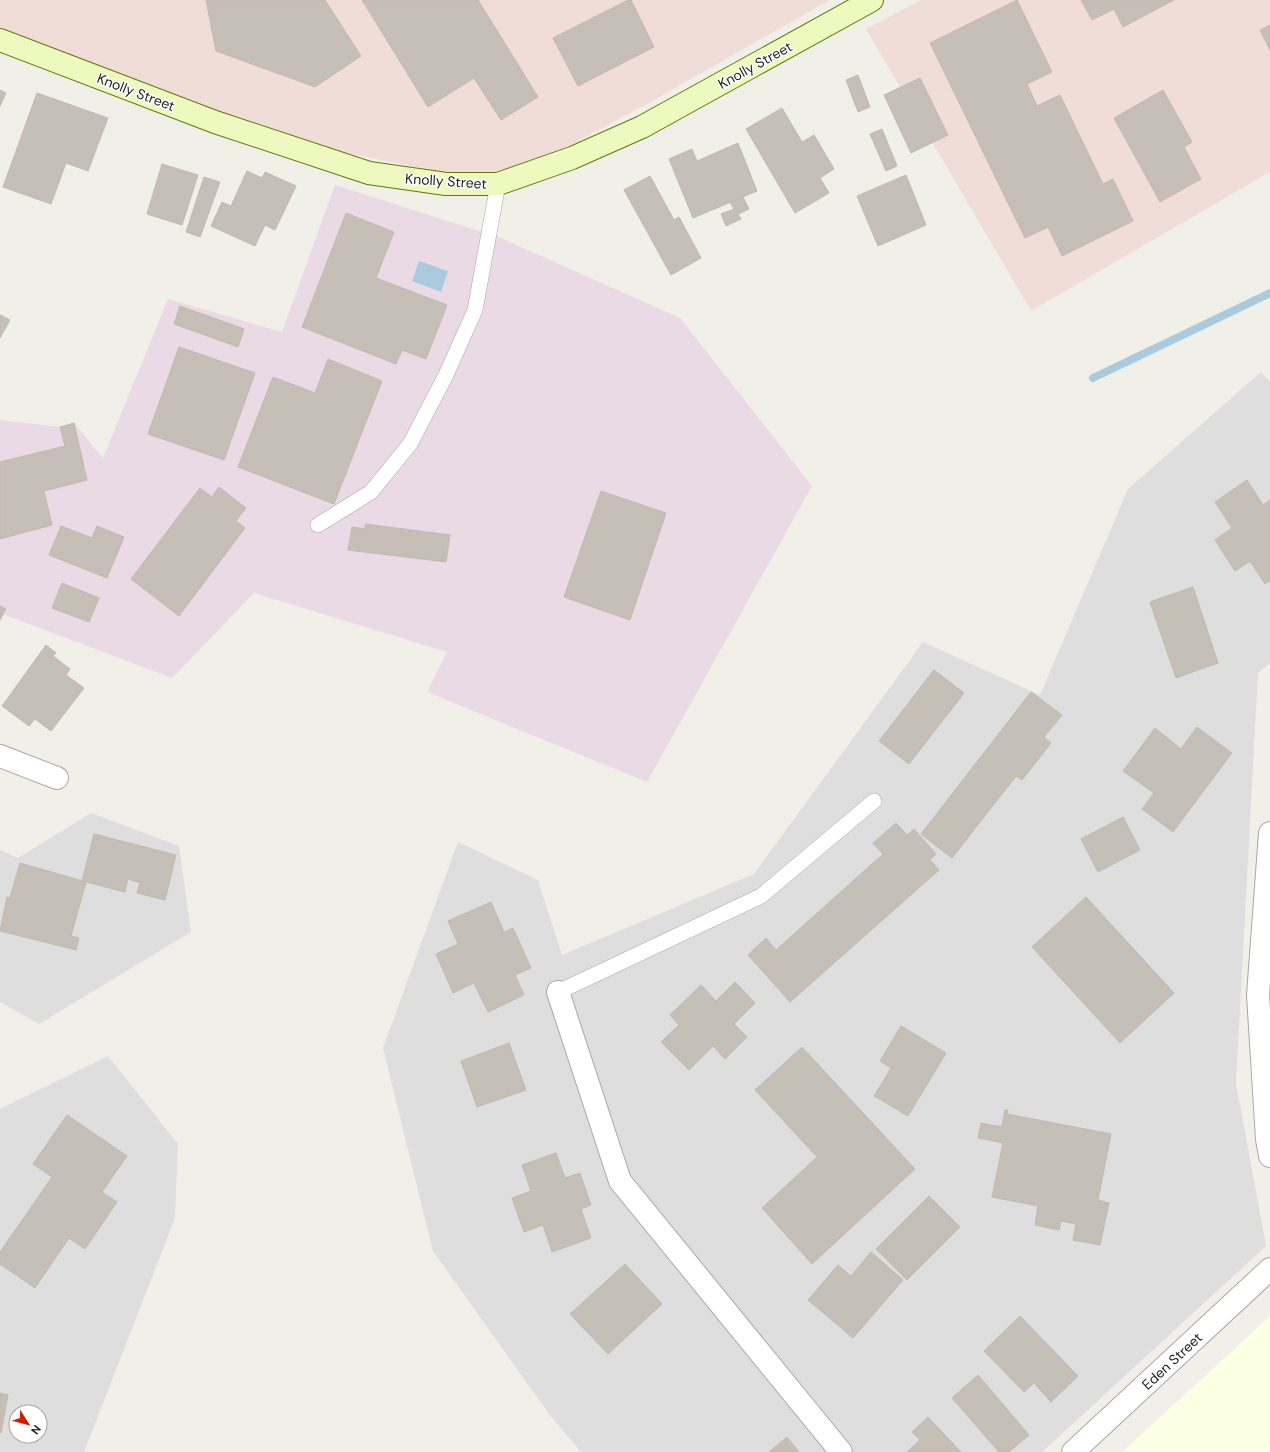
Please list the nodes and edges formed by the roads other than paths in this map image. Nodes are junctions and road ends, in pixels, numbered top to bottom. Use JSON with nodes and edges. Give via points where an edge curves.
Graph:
{"nodes":[{"id":1,"x":872,"y":0,"type":"edge"},
{"id":2,"x":0,"y":40,"type":"edge"},
{"id":3,"x":498,"y":184,"type":"junction"},
{"id":4,"x":318,"y":525,"type":"dead end"},
{"id":5,"x":0,"y":756,"type":"edge"},
{"id":6,"x":57,"y":778,"type":"dead end"},
{"id":7,"x":874,"y":801,"type":"dead end"},
{"id":8,"x":1270,"y":833,"type":"edge"},
{"id":9,"x":558,"y":992,"type":"joint"},
{"id":10,"x":1270,"y":1156,"type":"edge"},
{"id":11,"x":1270,"y":1270,"type":"edge"},
{"id":12,"x":841,"y":1452,"type":"edge"},
{"id":13,"x":1073,"y":1452,"type":"edge"}],
"edges":[{"from":1,"to":3,"type":"main road","name":"Knolly Street","via":[[642,127],[572,158]]},
{"from":2,"to":3,"type":"main road","name":"Knolly Street","via":[[215,122],[369,173],[446,184]]},
{"from":3,"to":4,"type":"lane","via":[[475,310],[446,375],[410,444],[371,492]]},
{"from":5,"to":6,"type":"street"},
{"from":7,"to":9,"type":"lane","via":[[761,896]]},
{"from":8,"to":10,"type":"street","via":[[1258,995]]},
{"from":9,"to":12,"type":"street","via":[[620,1182]]},
{"from":11,"to":13,"type":"street","name":"Eden Street"}]}
